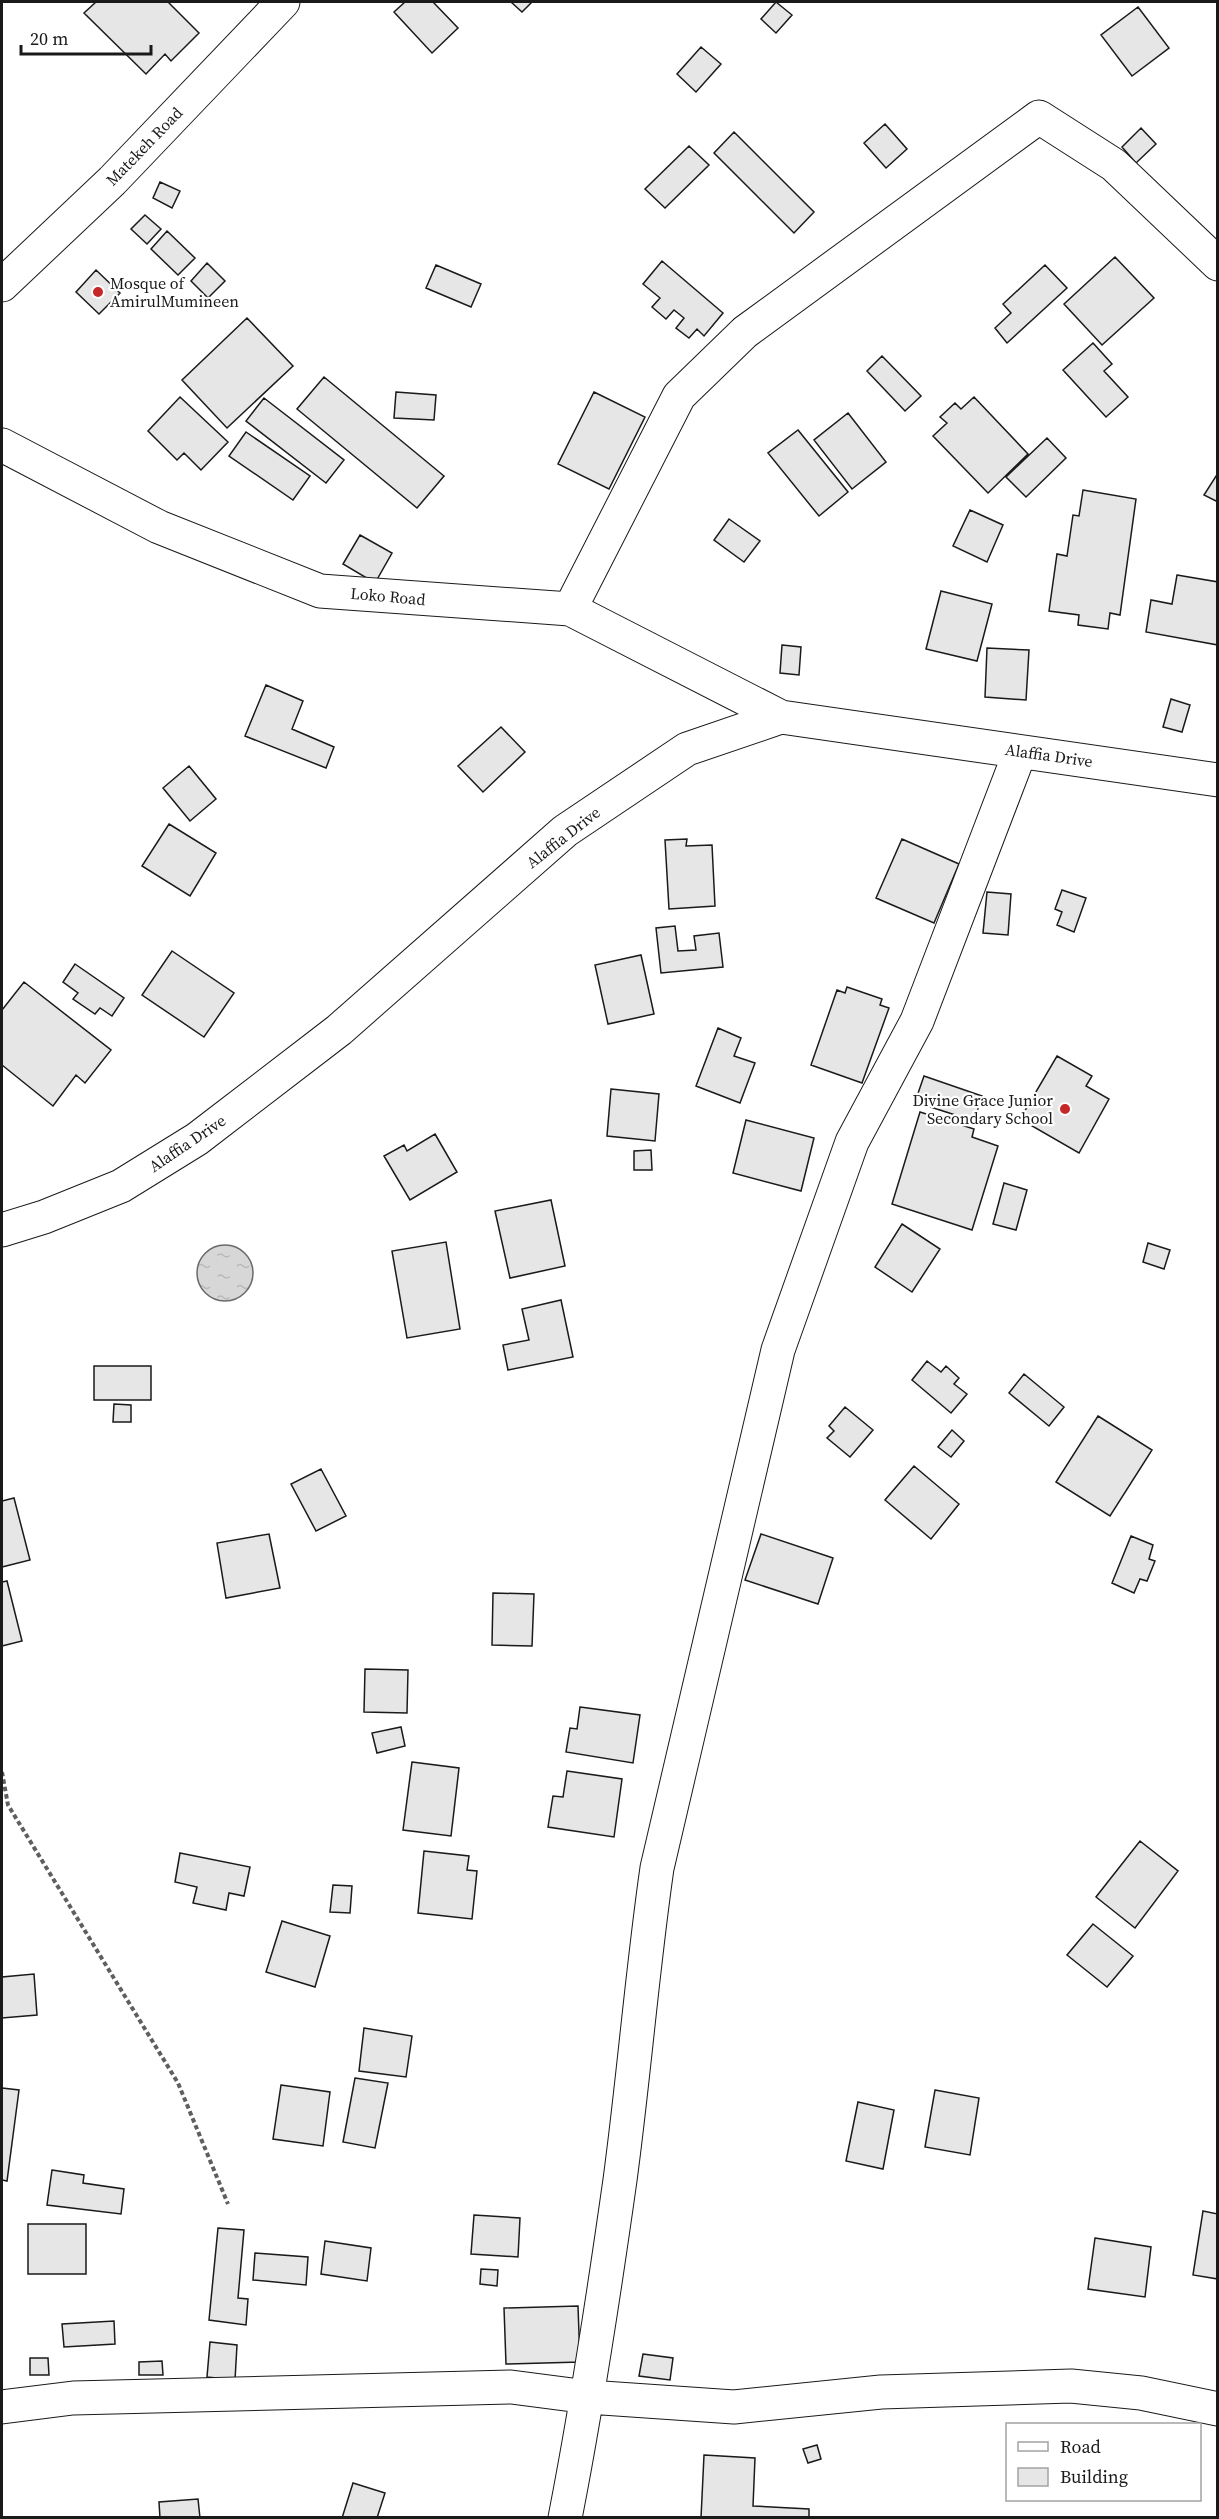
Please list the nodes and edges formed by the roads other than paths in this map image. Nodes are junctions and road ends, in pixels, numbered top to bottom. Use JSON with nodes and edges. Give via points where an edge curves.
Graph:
{"nodes":[{"id":1,"x":283,"y":2,"type":"edge"},
{"id":2,"x":1218,"y":264,"type":"edge"},
{"id":3,"x":2,"y":285,"type":"edge"},
{"id":4,"x":2,"y":445,"type":"edge"},
{"id":5,"x":570,"y":609,"type":"junction"},
{"id":6,"x":781,"y":717,"type":"junction"},
{"id":7,"x":1020,"y":752,"type":"junction"},
{"id":8,"x":1218,"y":780,"type":"edge"},
{"id":9,"x":2,"y":1230,"type":"edge"},
{"id":10,"x":588,"y":2397,"type":"junction"},
{"id":11,"x":2,"y":2408,"type":"edge"},
{"id":12,"x":1218,"y":2409,"type":"edge"},
{"id":13,"x":565,"y":2517,"type":"edge"}],
"edges":[{"from":1,"to":3,"type":"street","name":"Matekeh Road","via":[[112,181]]},
{"from":2,"to":5,"type":"street","via":[[1114,165],[1039,117],[745,332],[679,396]]},
{"from":4,"to":5,"type":"street","name":"Loko Road","via":[[159,526],[320,591]]},
{"from":5,"to":6,"type":"street","name":"Loko Road"},
{"from":6,"to":7,"type":"street","name":"Alaffia Drive"},
{"from":6,"to":9,"type":"street","name":"Alaffia Drive","via":[[687,749],[565,831],[339,1030],[197,1139],[121,1186]]},
{"from":7,"to":8,"type":"street","name":"Alaffia Drive"},
{"from":7,"to":10,"type":"street","via":[[918,1021],[852,1142],[778,1350],[657,1868],[620,2178]]},
{"from":10,"to":11,"type":"street","via":[[511,2387],[73,2398]]},
{"from":10,"to":12,"type":"street","via":[[734,2407],[881,2392],[1071,2386],[1141,2393]]},
{"from":10,"to":13,"type":"street"}]}
